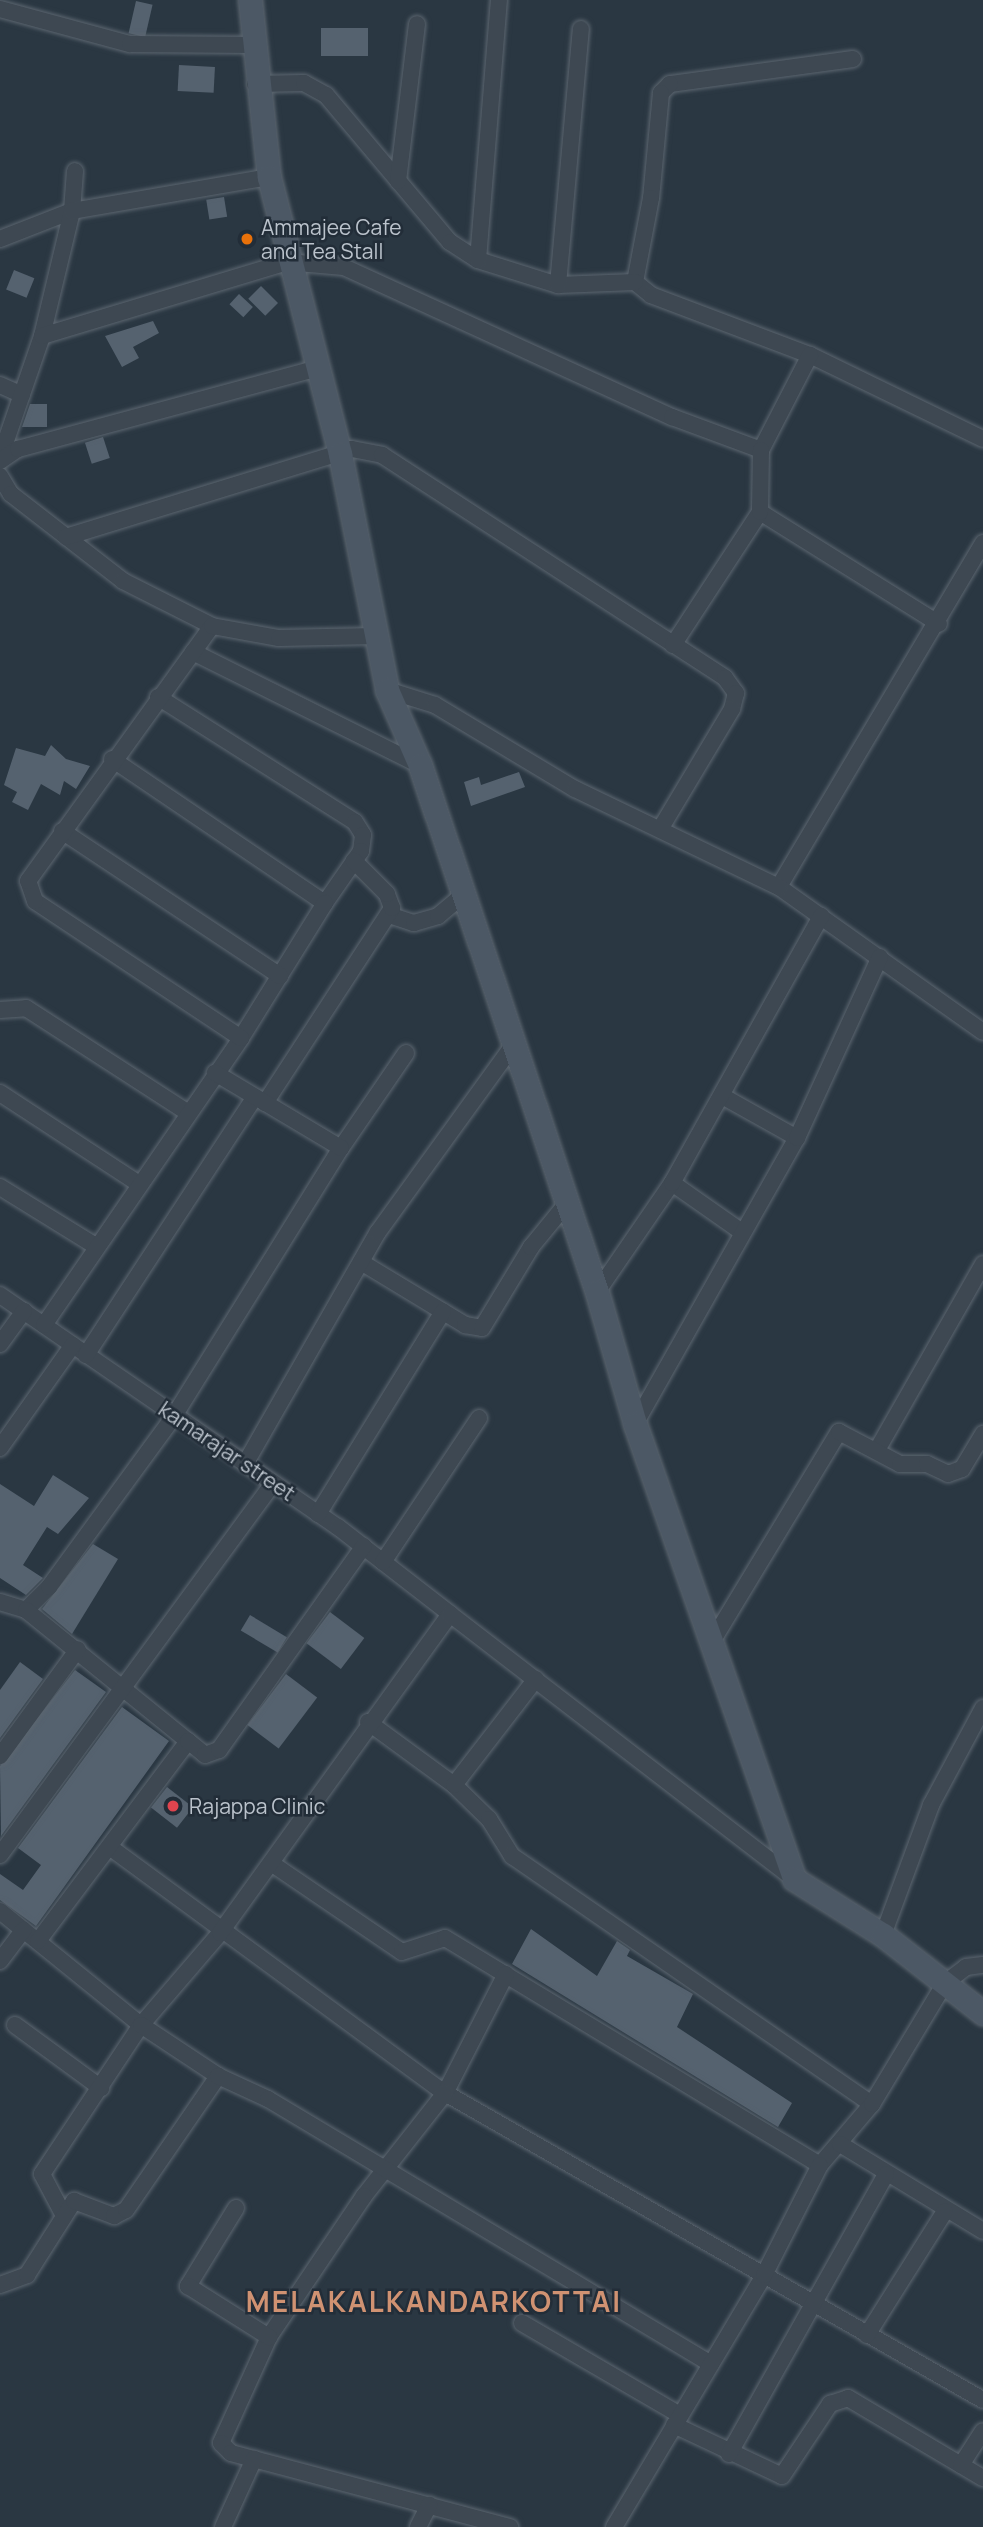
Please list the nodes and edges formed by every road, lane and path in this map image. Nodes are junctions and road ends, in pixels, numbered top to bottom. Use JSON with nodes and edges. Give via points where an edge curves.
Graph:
{"nodes":[{"id":1,"x":499,"y":0,"type":"edge"},
{"id":2,"x":250,"y":4,"type":"edge"},
{"id":3,"x":1,"y":11,"type":"edge"},
{"id":4,"x":417,"y":24,"type":"dead end"},
{"id":5,"x":581,"y":29,"type":"dead end"},
{"id":6,"x":255,"y":45,"type":"junction"},
{"id":7,"x":853,"y":59,"type":"dead end"},
{"id":8,"x":257,"y":94,"type":"junction"},
{"id":9,"x":75,"y":171,"type":"dead end"},
{"id":10,"x":269,"y":177,"type":"junction"},
{"id":11,"x":398,"y":181,"type":"junction"},
{"id":12,"x":72,"y":211,"type":"junction"},
{"id":13,"x":0,"y":239,"type":"edge"},
{"id":14,"x":478,"y":260,"type":"junction"},
{"id":15,"x":287,"y":262,"type":"junction"},
{"id":16,"x":558,"y":285,"type":"junction"},
{"id":17,"x":641,"y":288,"type":"junction"},
{"id":18,"x":42,"y":336,"type":"junction"},
{"id":19,"x":810,"y":355,"type":"junction"},
{"id":20,"x":318,"y":368,"type":"junction"},
{"id":21,"x":0,"y":385,"type":"edge"},
{"id":22,"x":22,"y":395,"type":"junction"},
{"id":23,"x":983,"y":439,"type":"edge"},
{"id":24,"x":761,"y":450,"type":"junction"},
{"id":25,"x":340,"y":454,"type":"junction"},
{"id":26,"x":0,"y":459,"type":"edge"},
{"id":27,"x":0,"y":476,"type":"edge"},
{"id":28,"x":760,"y":512,"type":"junction"},
{"id":29,"x":66,"y":537,"type":"junction"},
{"id":30,"x":983,"y":543,"type":"edge"},
{"id":31,"x":939,"y":624,"type":"junction"},
{"id":32,"x":212,"y":626,"type":"junction"},
{"id":33,"x":376,"y":636,"type":"junction"},
{"id":34,"x":673,"y":645,"type":"junction"},
{"id":35,"x":193,"y":652,"type":"junction"},
{"id":36,"x":387,"y":690,"type":"junction"},
{"id":37,"x":158,"y":697,"type":"junction"},
{"id":38,"x":112,"y":759,"type":"junction"},
{"id":39,"x":420,"y":765,"type":"junction"},
{"id":40,"x":662,"y":826,"type":"junction"},
{"id":41,"x":62,"y":831,"type":"junction"},
{"id":42,"x":354,"y":861,"type":"junction"},
{"id":43,"x":779,"y":887,"type":"junction"},
{"id":44,"x":464,"y":894,"type":"junction"},
{"id":45,"x":325,"y":904,"type":"junction"},
{"id":46,"x":389,"y":915,"type":"junction"},
{"id":47,"x":821,"y":916,"type":"junction"},
{"id":48,"x":880,"y":957,"type":"junction"},
{"id":49,"x":280,"y":976,"type":"junction"},
{"id":50,"x":0,"y":1010,"type":"edge"},
{"id":51,"x":983,"y":1032,"type":"edge"},
{"id":52,"x":241,"y":1038,"type":"junction"},
{"id":53,"x":515,"y":1043,"type":"junction"},
{"id":54,"x":406,"y":1053,"type":"dead end"},
{"id":55,"x":215,"y":1073,"type":"junction"},
{"id":56,"x":0,"y":1093,"type":"edge"},
{"id":57,"x":722,"y":1096,"type":"junction"},
{"id":58,"x":260,"y":1100,"type":"junction"},
{"id":59,"x":187,"y":1112,"type":"junction"},
{"id":60,"x":797,"y":1138,"type":"junction"},
{"id":61,"x":341,"y":1148,"type":"junction"},
{"id":62,"x":672,"y":1183,"type":"junction"},
{"id":63,"x":139,"y":1184,"type":"junction"},
{"id":64,"x":0,"y":1187,"type":"edge"},
{"id":65,"x":568,"y":1202,"type":"junction"},
{"id":66,"x":742,"y":1233,"type":"junction"},
{"id":67,"x":97,"y":1247,"type":"junction"},
{"id":68,"x":361,"y":1262,"type":"junction"},
{"id":69,"x":983,"y":1264,"type":"edge"},
{"id":70,"x":597,"y":1292,"type":"junction"},
{"id":71,"x":0,"y":1294,"type":"edge"},
{"id":72,"x":24,"y":1311,"type":"junction"},
{"id":73,"x":443,"y":1312,"type":"junction"},
{"id":74,"x":44,"y":1325,"type":"junction"},
{"id":75,"x":0,"y":1344,"type":"edge"},
{"id":76,"x":80,"y":1350,"type":"junction"},
{"id":77,"x":174,"y":1416,"type":"junction"},
{"id":78,"x":479,"y":1418,"type":"dead end"},
{"id":79,"x":635,"y":1424,"type":"junction"},
{"id":80,"x":983,"y":1434,"type":"edge"},
{"id":81,"x":0,"y":1448,"type":"edge"},
{"id":82,"x":877,"y":1450,"type":"junction"},
{"id":83,"x":245,"y":1464,"type":"junction"},
{"id":84,"x":273,"y":1483,"type":"junction"},
{"id":85,"x":318,"y":1514,"type":"junction"},
{"id":86,"x":364,"y":1546,"type":"junction"},
{"id":87,"x":383,"y":1562,"type":"junction"},
{"id":88,"x":0,"y":1602,"type":"edge"},
{"id":89,"x":26,"y":1610,"type":"junction"},
{"id":90,"x":450,"y":1614,"type":"junction"},
{"id":91,"x":711,"y":1643,"type":"junction"},
{"id":92,"x":78,"y":1649,"type":"junction"},
{"id":93,"x":536,"y":1679,"type":"junction"},
{"id":94,"x":124,"y":1685,"type":"junction"},
{"id":95,"x":983,"y":1707,"type":"edge"},
{"id":96,"x":368,"y":1722,"type":"junction"},
{"id":97,"x":188,"y":1741,"type":"junction"},
{"id":98,"x":0,"y":1756,"type":"edge"},
{"id":99,"x":454,"y":1784,"type":"junction"},
{"id":100,"x":111,"y":1848,"type":"junction"},
{"id":101,"x":0,"y":1855,"type":"edge"},
{"id":102,"x":271,"y":1863,"type":"junction"},
{"id":103,"x":794,"y":1879,"type":"junction"},
{"id":104,"x":0,"y":1912,"type":"edge"},
{"id":105,"x":23,"y":1930,"type":"junction"},
{"id":106,"x":220,"y":1933,"type":"junction"},
{"id":107,"x":883,"y":1936,"type":"junction"},
{"id":108,"x":38,"y":1941,"type":"junction"},
{"id":109,"x":0,"y":1961,"type":"edge"},
{"id":110,"x":983,"y":1965,"type":"edge"},
{"id":111,"x":506,"y":1975,"type":"junction"},
{"id":112,"x":946,"y":1983,"type":"junction"},
{"id":113,"x":983,"y":2013,"type":"edge"},
{"id":114,"x":15,"y":2025,"type":"dead end"},
{"id":115,"x":141,"y":2025,"type":"junction"},
{"id":116,"x":218,"y":2076,"type":"junction"},
{"id":117,"x":101,"y":2088,"type":"junction"},
{"id":118,"x":445,"y":2093,"type":"junction"},
{"id":119,"x":872,"y":2104,"type":"junction"},
{"id":120,"x":839,"y":2144,"type":"junction"},
{"id":121,"x":820,"y":2165,"type":"junction"},
{"id":122,"x":384,"y":2170,"type":"junction"},
{"id":123,"x":886,"y":2174,"type":"junction"},
{"id":124,"x":236,"y":2208,"type":"dead end"},
{"id":125,"x":945,"y":2211,"type":"junction"},
{"id":126,"x":62,"y":2212,"type":"junction"},
{"id":127,"x":983,"y":2231,"type":"edge"},
{"id":128,"x":764,"y":2275,"type":"junction"},
{"id":129,"x":0,"y":2286,"type":"edge"},
{"id":130,"x":815,"y":2306,"type":"junction"},
{"id":131,"x":522,"y":2323,"type":"dead end"},
{"id":132,"x":867,"y":2335,"type":"junction"},
{"id":133,"x":269,"y":2337,"type":"junction"},
{"id":134,"x":710,"y":2364,"type":"junction"},
{"id":135,"x":983,"y":2400,"type":"edge"},
{"id":136,"x":677,"y":2420,"type":"junction"},
{"id":137,"x":983,"y":2431,"type":"edge"},
{"id":138,"x":730,"y":2454,"type":"junction"},
{"id":139,"x":254,"y":2459,"type":"junction"},
{"id":140,"x":961,"y":2465,"type":"junction"},
{"id":141,"x":983,"y":2477,"type":"edge"},
{"id":142,"x":429,"y":2505,"type":"junction"},
{"id":143,"x":223,"y":2527,"type":"edge"},
{"id":144,"x":418,"y":2527,"type":"edge"},
{"id":145,"x":510,"y":2527,"type":"edge"},
{"id":146,"x":614,"y":2527,"type":"edge"}],
"edges":[{"from":1,"to":14,"type":"street"},
{"from":2,"to":6,"type":"main road"},
{"from":3,"to":6,"type":"street","via":[[130,44]]},
{"from":4,"to":11,"type":"street"},
{"from":5,"to":16,"type":"street"},
{"from":6,"to":8,"type":"main road"},
{"from":7,"to":17,"type":"street","via":[[670,84],[660,93]]},
{"from":8,"to":10,"type":"main road"},
{"from":8,"to":11,"type":"street","via":[[315,87]]},
{"from":9,"to":12,"type":"street"},
{"from":10,"to":12,"type":"street"},
{"from":10,"to":15,"type":"main road"},
{"from":11,"to":14,"type":"street","via":[[450,242]]},
{"from":12,"to":13,"type":"street"},
{"from":12,"to":18,"type":"street"},
{"from":14,"to":16,"type":"street"},
{"from":15,"to":18,"type":"street"},
{"from":15,"to":20,"type":"main road"},
{"from":15,"to":24,"type":"street","via":[[344,267],[672,417]]},
{"from":16,"to":17,"type":"street"},
{"from":17,"to":19,"type":"street"},
{"from":18,"to":22,"type":"street"},
{"from":19,"to":23,"type":"street"},
{"from":19,"to":24,"type":"street"},
{"from":20,"to":25,"type":"main road"},
{"from":20,"to":26,"type":"street","via":[[18,449]]},
{"from":21,"to":22,"type":"street"},
{"from":22,"to":26,"type":"street"},
{"from":24,"to":28,"type":"street"},
{"from":25,"to":29,"type":"street"},
{"from":25,"to":33,"type":"main road"},
{"from":25,"to":34,"type":"street","via":[[366,449],[382,455]]},
{"from":27,"to":29,"type":"street","via":[[11,494]]},
{"from":28,"to":31,"type":"street"},
{"from":28,"to":34,"type":"street"},
{"from":29,"to":32,"type":"street","via":[[123,581]]},
{"from":30,"to":31,"type":"street"},
{"from":31,"to":43,"type":"street"},
{"from":32,"to":33,"type":"street","via":[[279,638]]},
{"from":32,"to":35,"type":"street"},
{"from":33,"to":36,"type":"main road"},
{"from":34,"to":40,"type":"street","via":[[726,678],[736,693]]},
{"from":35,"to":37,"type":"street"},
{"from":35,"to":39,"type":"street"},
{"from":36,"to":39,"type":"main road"},
{"from":36,"to":40,"type":"street","via":[[435,705],[575,789]]},
{"from":37,"to":38,"type":"street"},
{"from":37,"to":42,"type":"street","via":[[355,822],[363,835]]},
{"from":38,"to":41,"type":"street"},
{"from":38,"to":45,"type":"street"},
{"from":39,"to":44,"type":"main road"},
{"from":40,"to":43,"type":"street"},
{"from":41,"to":49,"type":"street"},
{"from":41,"to":52,"type":"street","via":[[28,881],[35,901]]},
{"from":42,"to":45,"type":"street"},
{"from":42,"to":46,"type":"street","via":[[387,894]]},
{"from":43,"to":47,"type":"street"},
{"from":44,"to":46,"type":"street","via":[[438,916],[414,923]]},
{"from":44,"to":53,"type":"main road"},
{"from":45,"to":49,"type":"street"},
{"from":46,"to":58,"type":"street"},
{"from":47,"to":48,"type":"street"},
{"from":47,"to":57,"type":"street"},
{"from":48,"to":51,"type":"street"},
{"from":48,"to":60,"type":"street"},
{"from":49,"to":52,"type":"street"},
{"from":50,"to":59,"type":"street","via":[[26,1008]]},
{"from":52,"to":55,"type":"street"},
{"from":53,"to":65,"type":"main road"},
{"from":53,"to":68,"type":"street"},
{"from":54,"to":61,"type":"street"},
{"from":55,"to":58,"type":"street"},
{"from":55,"to":59,"type":"street"},
{"from":56,"to":63,"type":"street"},
{"from":57,"to":60,"type":"street"},
{"from":57,"to":62,"type":"street"},
{"from":58,"to":61,"type":"street"},
{"from":58,"to":76,"type":"street"},
{"from":59,"to":63,"type":"street"},
{"from":60,"to":66,"type":"street"},
{"from":61,"to":77,"type":"street"},
{"from":62,"to":66,"type":"street"},
{"from":62,"to":70,"type":"street"},
{"from":63,"to":67,"type":"street"},
{"from":64,"to":67,"type":"street"},
{"from":65,"to":70,"type":"main road"},
{"from":65,"to":73,"type":"street","via":[[531,1247],[482,1328]]},
{"from":66,"to":79,"type":"street"},
{"from":67,"to":74,"type":"street"},
{"from":68,"to":73,"type":"street"},
{"from":68,"to":83,"type":"street"},
{"from":69,"to":82,"type":"street"},
{"from":70,"to":79,"type":"main road"},
{"from":71,"to":72,"type":"street","name":"kamarajar street"},
{"from":72,"to":74,"type":"street","name":"kamarajar street"},
{"from":72,"to":75,"type":"street"},
{"from":73,"to":85,"type":"street"},
{"from":74,"to":76,"type":"street","name":"kamarajar street"},
{"from":76,"to":77,"type":"street","name":"kamarajar street"},
{"from":76,"to":81,"type":"street"},
{"from":77,"to":83,"type":"street","name":"kamarajar street"},
{"from":77,"to":89,"type":"street"},
{"from":78,"to":87,"type":"street"},
{"from":79,"to":91,"type":"main road"},
{"from":80,"to":82,"type":"street","via":[[955,1475],[927,1464],[911,1469]]},
{"from":82,"to":91,"type":"street","via":[[839,1432]]},
{"from":83,"to":84,"type":"street","name":"kamarajar street"},
{"from":84,"to":85,"type":"street","name":"kamarajar street"},
{"from":84,"to":94,"type":"street"},
{"from":85,"to":86,"type":"street","name":"kamarajar street"},
{"from":86,"to":87,"type":"street","name":"kamarajar street"},
{"from":86,"to":97,"type":"street","via":[[219,1750],[205,1755]]},
{"from":87,"to":90,"type":"street","name":"kamarajar street"},
{"from":88,"to":89,"type":"street"},
{"from":89,"to":92,"type":"street"},
{"from":90,"to":93,"type":"street","name":"kamarajar street"},
{"from":90,"to":96,"type":"street"},
{"from":91,"to":103,"type":"main road"},
{"from":92,"to":94,"type":"street"},
{"from":92,"to":98,"type":"street"},
{"from":93,"to":99,"type":"street"},
{"from":93,"to":103,"type":"street","name":"kamarajar street"},
{"from":94,"to":97,"type":"street"},
{"from":94,"to":101,"type":"street"},
{"from":95,"to":107,"type":"street","via":[[931,1805]]},
{"from":96,"to":99,"type":"street"},
{"from":96,"to":102,"type":"street"},
{"from":97,"to":100,"type":"street"},
{"from":99,"to":119,"type":"street","via":[[489,1819],[512,1857]]},
{"from":100,"to":106,"type":"street"},
{"from":100,"to":108,"type":"street"},
{"from":102,"to":106,"type":"street"},
{"from":102,"to":111,"type":"street","via":[[402,1952],[439,1936]]},
{"from":103,"to":107,"type":"main road"},
{"from":104,"to":105,"type":"street"},
{"from":105,"to":108,"type":"street"},
{"from":105,"to":109,"type":"street"},
{"from":106,"to":115,"type":"street"},
{"from":106,"to":118,"type":"street"},
{"from":107,"to":112,"type":"main road"},
{"from":108,"to":115,"type":"street"},
{"from":110,"to":112,"type":"street","via":[[966,1967]]},
{"from":111,"to":118,"type":"street"},
{"from":111,"to":121,"type":"street"},
{"from":112,"to":113,"type":"main road"},
{"from":112,"to":119,"type":"street"},
{"from":114,"to":117,"type":"street"},
{"from":115,"to":116,"type":"street"},
{"from":115,"to":117,"type":"street"},
{"from":116,"to":122,"type":"street"},
{"from":116,"to":126,"type":"street","via":[[126,2210],[114,2216],[74,2200]]},
{"from":117,"to":126,"type":"street","via":[[42,2174]]},
{"from":118,"to":122,"type":"street"},
{"from":118,"to":128,"type":"street"},
{"from":119,"to":120,"type":"street"},
{"from":120,"to":121,"type":"street"},
{"from":120,"to":123,"type":"street"},
{"from":121,"to":128,"type":"street"},
{"from":122,"to":133,"type":"street"},
{"from":122,"to":134,"type":"street"},
{"from":123,"to":125,"type":"street"},
{"from":123,"to":130,"type":"street"},
{"from":124,"to":133,"type":"street","via":[[188,2286]]},
{"from":125,"to":127,"type":"street"},
{"from":125,"to":132,"type":"street"},
{"from":126,"to":129,"type":"street","via":[[27,2275]]},
{"from":128,"to":130,"type":"street"},
{"from":128,"to":134,"type":"street"},
{"from":130,"to":132,"type":"street"},
{"from":130,"to":138,"type":"street"},
{"from":131,"to":136,"type":"street"},
{"from":132,"to":135,"type":"street"},
{"from":133,"to":139,"type":"street","via":[[222,2435],[225,2449]]},
{"from":134,"to":136,"type":"street"},
{"from":136,"to":138,"type":"street"},
{"from":136,"to":146,"type":"street"},
{"from":137,"to":140,"type":"street"},
{"from":138,"to":140,"type":"street","via":[[782,2476],[830,2404],[848,2398]]},
{"from":139,"to":142,"type":"street"},
{"from":139,"to":143,"type":"street"},
{"from":140,"to":141,"type":"street"},
{"from":142,"to":144,"type":"street"},
{"from":142,"to":145,"type":"street"}]}
